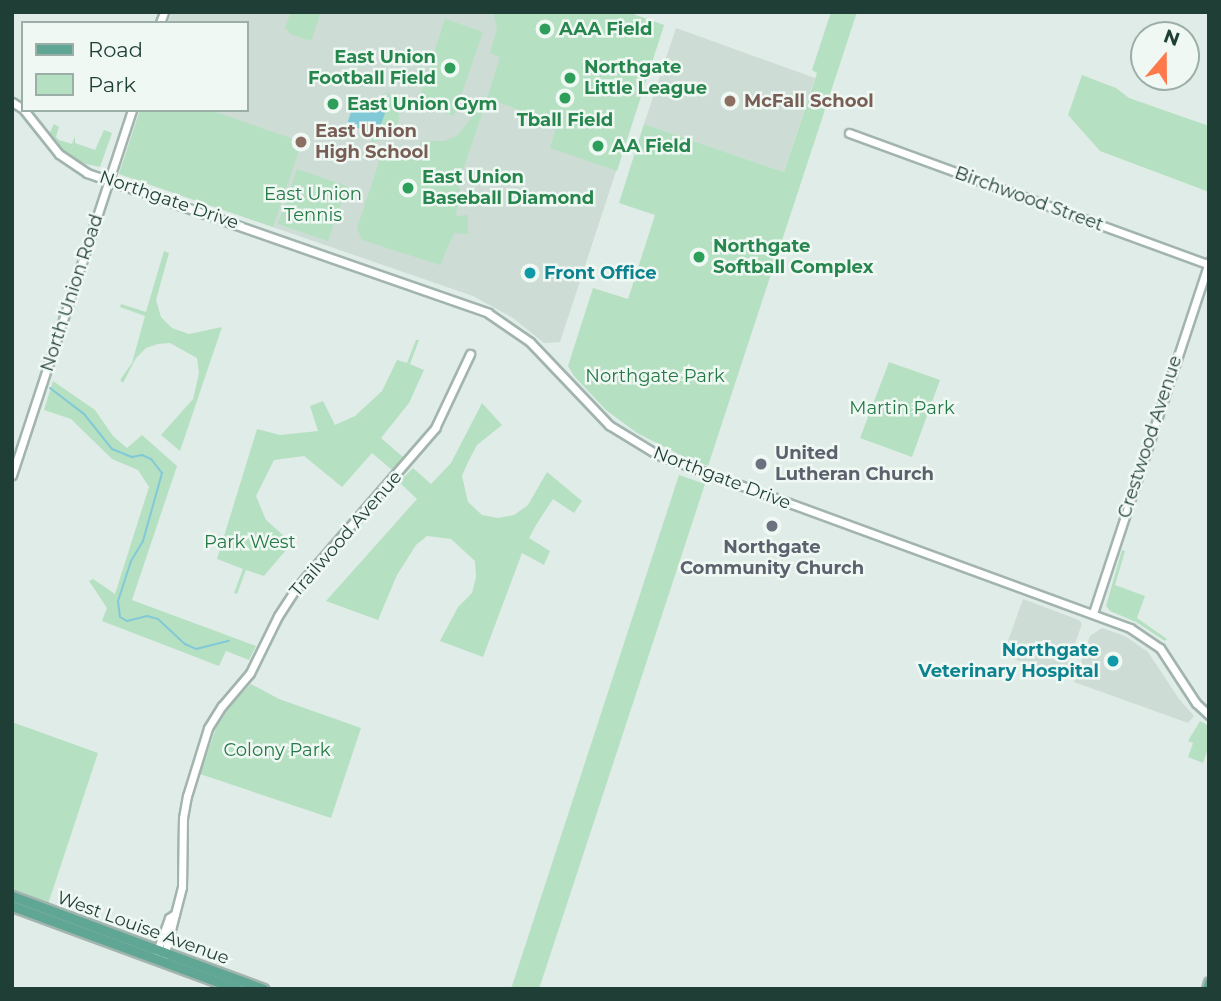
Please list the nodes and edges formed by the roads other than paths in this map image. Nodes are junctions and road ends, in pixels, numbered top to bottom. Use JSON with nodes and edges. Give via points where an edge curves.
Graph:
{"nodes":[{"id":1,"x":25,"y":112,"type":"edge"},
{"id":2,"x":131,"y":112,"type":"edge"},
{"id":3,"x":849,"y":133,"type":"dead end"},
{"id":4,"x":109,"y":180,"type":"junction"},
{"id":5,"x":1208,"y":264,"type":"edge"},
{"id":6,"x":470,"y":354,"type":"dead end"},
{"id":7,"x":12,"y":475,"type":"edge"},
{"id":8,"x":1093,"y":613,"type":"junction"},
{"id":9,"x":1209,"y":715,"type":"edge"},
{"id":10,"x":12,"y":896,"type":"edge"},
{"id":11,"x":12,"y":906,"type":"edge"},
{"id":12,"x":160,"y":956,"type":"junction"},
{"id":13,"x":1209,"y":982,"type":"edge"},
{"id":14,"x":238,"y":989,"type":"edge"},
{"id":15,"x":263,"y":989,"type":"edge"},
{"id":16,"x":1207,"y":989,"type":"edge"}],
"edges":[{"from":1,"to":4,"type":"street","name":"Northgate Drive","via":[[71,164]]},
{"from":2,"to":4,"type":"street","name":"North Union Road"},
{"from":3,"to":5,"type":"street","name":"Birchwood Street"},
{"from":4,"to":7,"type":"street","name":"North Union Road"},
{"from":4,"to":8,"type":"street","name":"Northgate Drive","via":[[470,304],[530,342],[609,425],[658,455]]},
{"from":5,"to":8,"type":"street","name":"Crestwood Avenue"},
{"from":6,"to":12,"type":"street","name":"Trailwood Avenue","via":[[435,428],[295,591],[250,673],[213,719],[187,796],[182,887]]},
{"from":8,"to":9,"type":"street","name":"Northgate Drive","via":[[1130,628],[1160,648]]},
{"from":10,"to":12,"type":"main road","name":"West Louise Avenue"},
{"from":11,"to":12,"type":"main road","name":"West Louise Avenue"},
{"from":12,"to":14,"type":"main road","name":"West Louise Avenue"},
{"from":12,"to":15,"type":"main road","name":"West Louise Avenue"},
{"from":13,"to":16,"type":"main road"}]}
